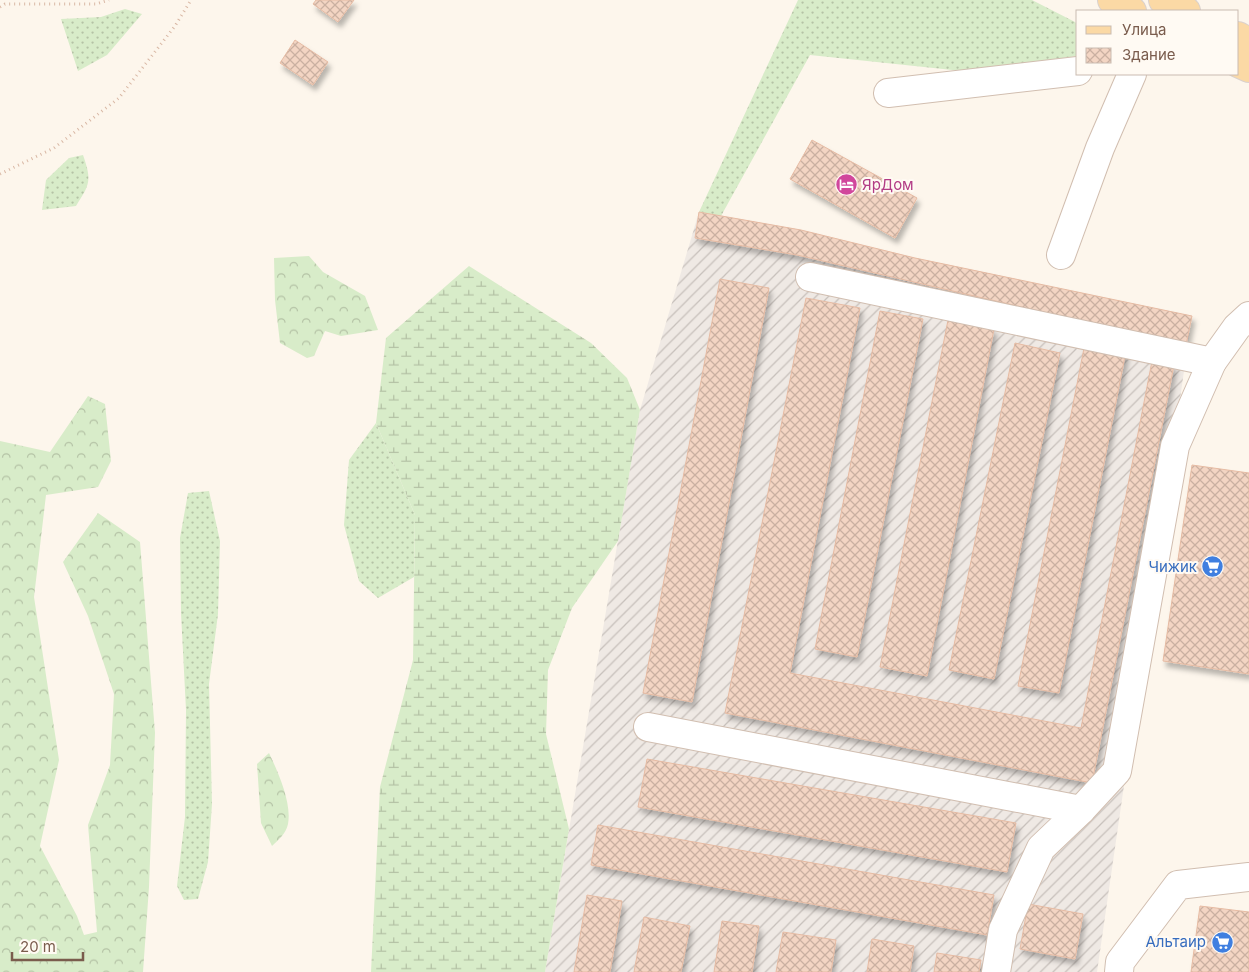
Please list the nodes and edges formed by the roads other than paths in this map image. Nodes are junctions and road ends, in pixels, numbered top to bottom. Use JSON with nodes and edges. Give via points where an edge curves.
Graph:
{"nodes":[{"id":1,"x":1112,"y":0,"type":"edge"},
{"id":2,"x":1163,"y":0,"type":"edge"},
{"id":3,"x":1130,"y":10,"type":"edge"},
{"id":4,"x":1184,"y":10,"type":"edge"},
{"id":5,"x":1076,"y":71,"type":"edge"},
{"id":6,"x":1132,"y":75,"type":"edge"},
{"id":7,"x":888,"y":92,"type":"dead end"},
{"id":8,"x":1061,"y":255,"type":"dead end"},
{"id":9,"x":810,"y":276,"type":"dead end"},
{"id":10,"x":1249,"y":316,"type":"edge"},
{"id":11,"x":1212,"y":362,"type":"junction"},
{"id":12,"x":648,"y":727,"type":"dead end"},
{"id":13,"x":1081,"y":810,"type":"junction"},
{"id":14,"x":1249,"y":877,"type":"edge"},
{"id":15,"x":996,"y":972,"type":"edge"},
{"id":16,"x":1118,"y":972,"type":"edge"}],
"edges":[{"from":1,"to":3,"type":"main road"},
{"from":2,"to":4,"type":"main road"},
{"from":5,"to":7,"type":"lane"},
{"from":6,"to":8,"type":"lane","via":[[1100,148]]},
{"from":9,"to":11,"type":"lane"},
{"from":10,"to":11,"type":"lane","via":[[1236,327]]},
{"from":11,"to":13,"type":"lane","via":[[1174,446],[1117,771]]},
{"from":12,"to":13,"type":"lane"},
{"from":13,"to":15,"type":"lane","via":[[1041,848],[1003,930]]},
{"from":14,"to":16,"type":"lane","via":[[1178,884],[1120,962]]}]}
